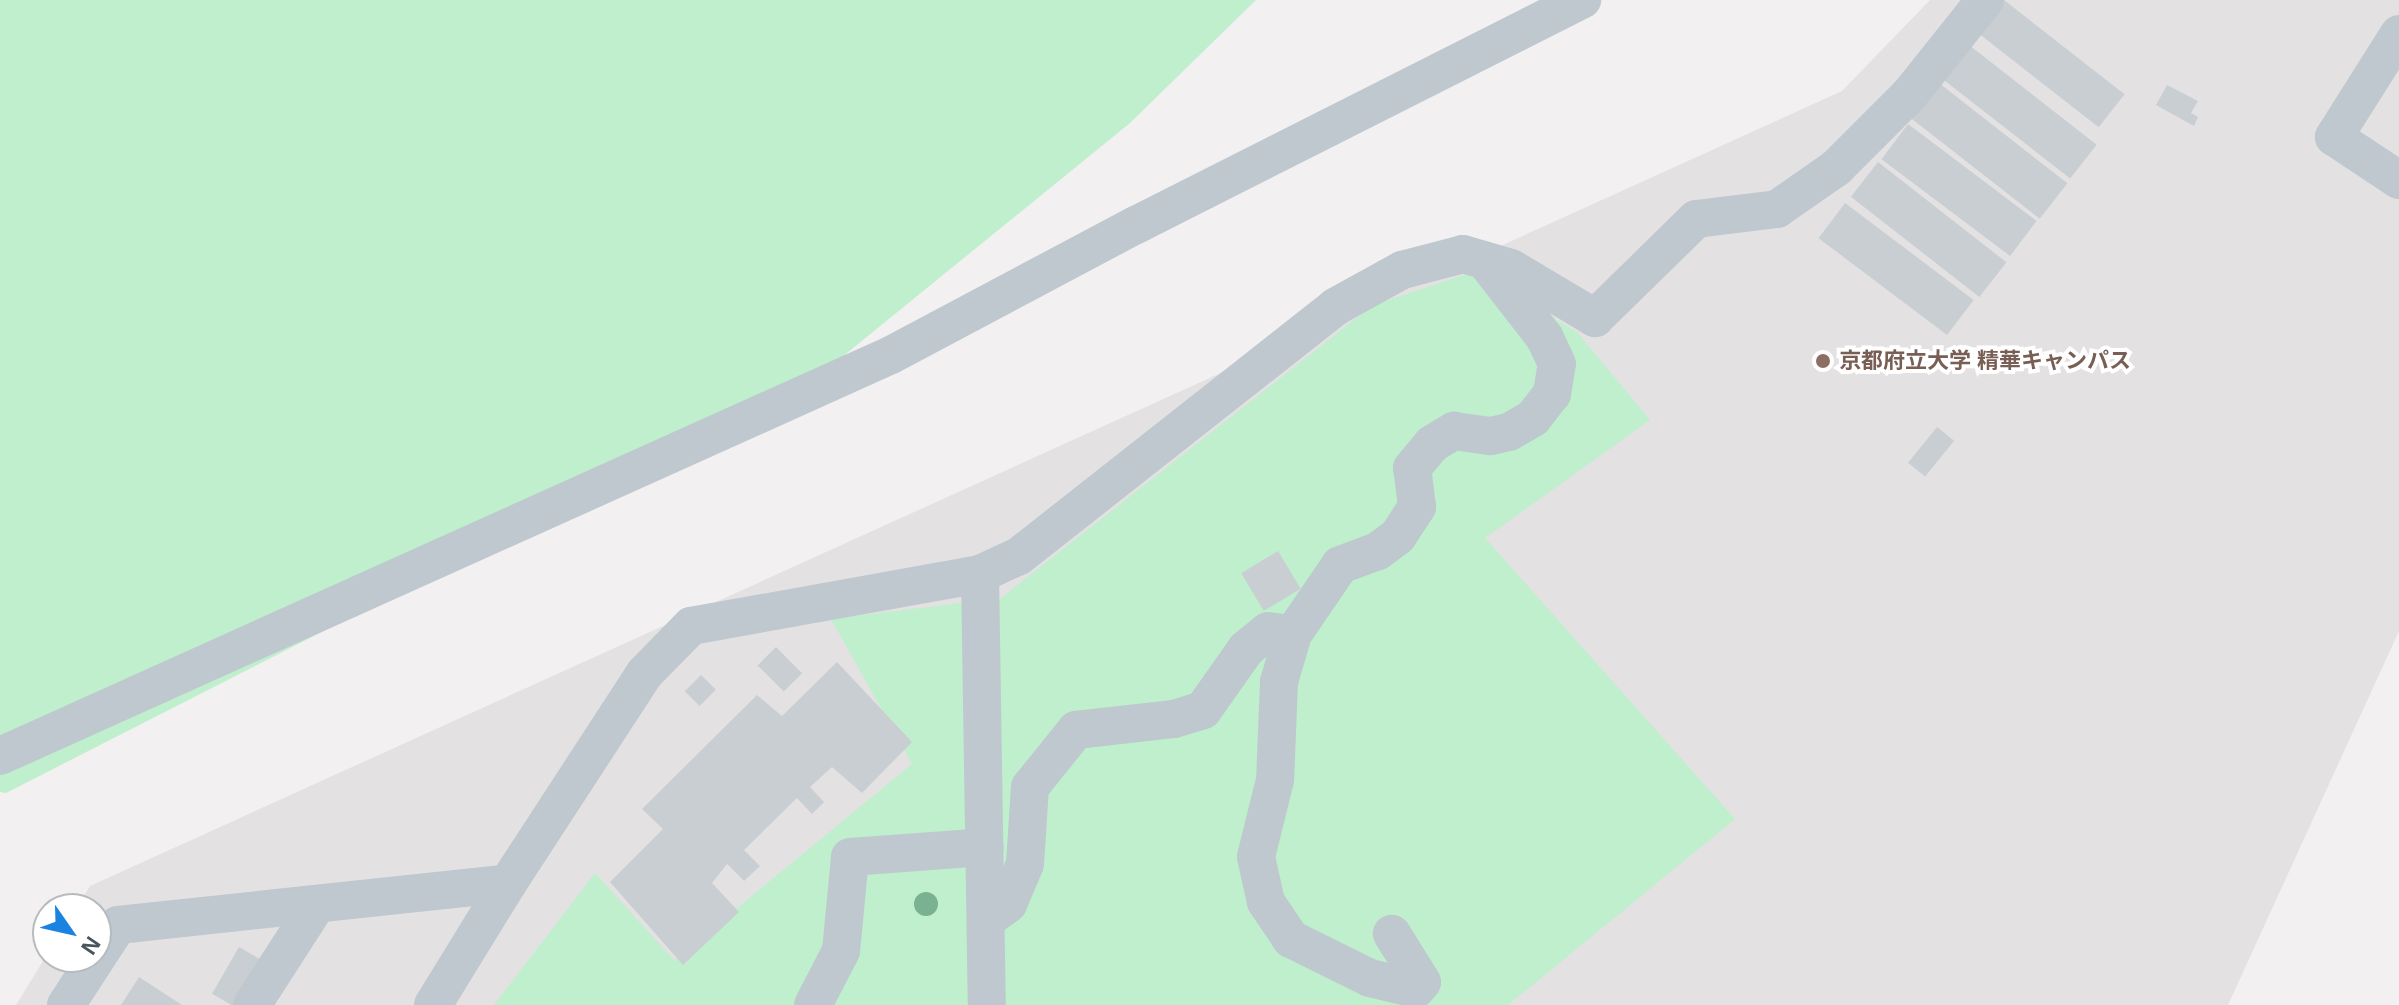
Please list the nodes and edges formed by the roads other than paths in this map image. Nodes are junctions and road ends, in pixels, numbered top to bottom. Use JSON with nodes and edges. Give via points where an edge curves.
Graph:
{"nodes":[{"id":1,"x":1582,"y":0,"type":"edge"},
{"id":2,"x":1985,"y":0,"type":"edge"},
{"id":3,"x":2399,"y":34,"type":"edge"},
{"id":4,"x":2399,"y":180,"type":"edge"},
{"id":5,"x":1485,"y":261,"type":"junction"},
{"id":6,"x":980,"y":574,"type":"junction"},
{"id":7,"x":1293,"y":634,"type":"junction"},
{"id":8,"x":0,"y":756,"type":"edge"},
{"id":9,"x":985,"y":847,"type":"junction"},
{"id":10,"x":508,"y":883,"type":"junction"},
{"id":11,"x":317,"y":904,"type":"junction"},
{"id":12,"x":986,"y":920,"type":"junction"},
{"id":13,"x":1392,"y":934,"type":"dead end"},
{"id":14,"x":66,"y":1005,"type":"edge"},
{"id":15,"x":252,"y":1005,"type":"edge"},
{"id":16,"x":433,"y":1005,"type":"edge"},
{"id":17,"x":813,"y":1005,"type":"edge"},
{"id":18,"x":987,"y":1005,"type":"edge"}],
"edges":[{"from":1,"to":8,"type":"lane","via":[[891,355]]},
{"from":2,"to":5,"type":"lane","via":[[1910,94],[1836,168],[1777,209],[1696,219],[1595,318],[1511,268]]},
{"from":3,"to":4,"type":"lane","via":[[2334,137]]},
{"from":5,"to":6,"type":"lane","via":[[1463,254],[1402,270],[1335,307],[1019,556]]},
{"from":5,"to":7,"type":"lane","via":[[1545,338],[1557,364],[1552,394],[1533,418],[1509,432],[1491,436],[1454,431],[1432,444],[1412,468],[1417,507],[1398,536],[1378,551],[1340,565]]},
{"from":6,"to":9,"type":"lane"},
{"from":6,"to":10,"type":"lane","via":[[691,626],[645,673]]},
{"from":7,"to":12,"type":"lane","via":[[1268,631],[1246,649],[1203,710],[1174,719],[1076,730],[1030,787],[1025,864],[1008,904]]},
{"from":7,"to":13,"type":"lane","via":[[1279,682],[1275,780],[1256,857],[1266,902],[1291,939],[1370,978],[1416,989],[1422,982]]},
{"from":9,"to":12,"type":"lane"},
{"from":9,"to":17,"type":"lane","via":[[850,857],[841,951]]},
{"from":10,"to":11,"type":"lane"},
{"from":10,"to":16,"type":"lane"},
{"from":11,"to":14,"type":"lane","via":[[118,925]]},
{"from":11,"to":15,"type":"lane"},
{"from":12,"to":18,"type":"lane"}]}
